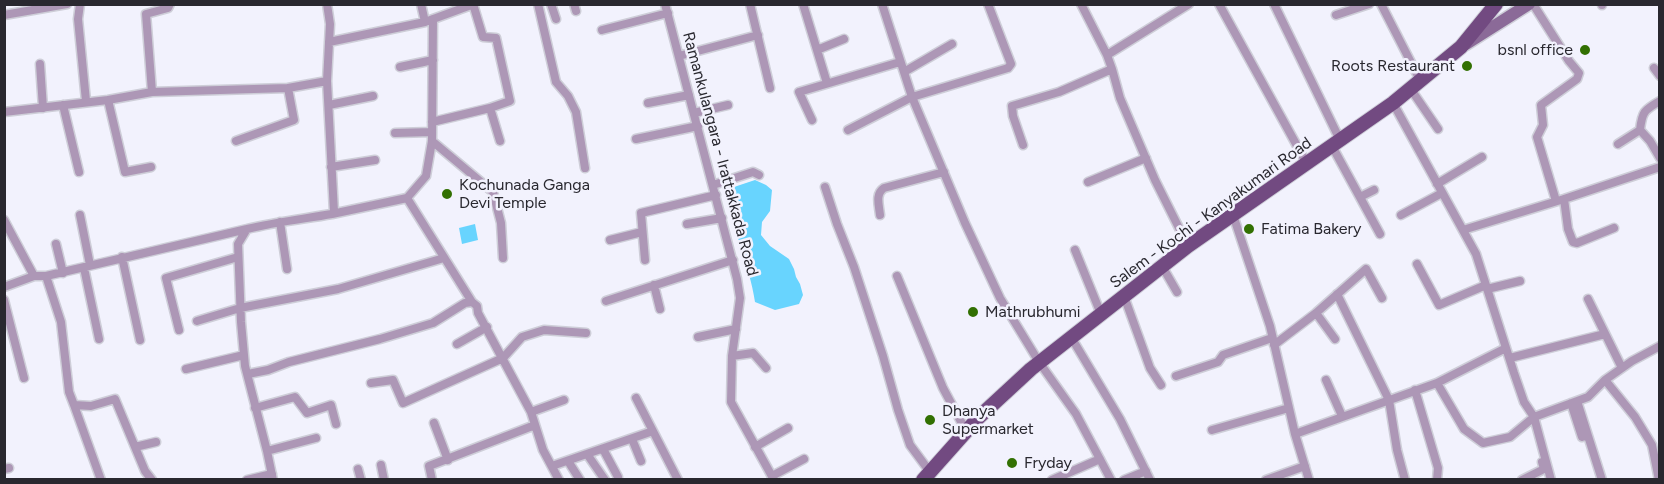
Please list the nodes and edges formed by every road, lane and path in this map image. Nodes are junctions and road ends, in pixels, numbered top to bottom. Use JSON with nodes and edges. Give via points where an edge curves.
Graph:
{"nodes":[{"id":1,"x":67,"y":4,"type":"edge"},
{"id":2,"x":80,"y":4,"type":"edge"},
{"id":3,"x":170,"y":4,"type":"edge"},
{"id":4,"x":327,"y":4,"type":"edge"},
{"id":5,"x":421,"y":4,"type":"edge"},
{"id":6,"x":538,"y":4,"type":"edge"},
{"id":7,"x":551,"y":4,"type":"edge"},
{"id":8,"x":750,"y":4,"type":"edge"},
{"id":9,"x":803,"y":4,"type":"edge"},
{"id":10,"x":882,"y":4,"type":"edge"},
{"id":11,"x":988,"y":4,"type":"edge"},
{"id":12,"x":1081,"y":4,"type":"edge"},
{"id":13,"x":1189,"y":4,"type":"edge"},
{"id":14,"x":1219,"y":4,"type":"edge"},
{"id":15,"x":1274,"y":4,"type":"edge"},
{"id":16,"x":1370,"y":4,"type":"edge"},
{"id":17,"x":1381,"y":4,"type":"edge"},
{"id":18,"x":1496,"y":4,"type":"edge"},
{"id":19,"x":1528,"y":4,"type":"edge"},
{"id":20,"x":1533,"y":4,"type":"edge"},
{"id":21,"x":473,"y":5,"type":"edge"},
{"id":22,"x":158,"y":8,"type":"edge"},
{"id":23,"x":667,"y":9,"type":"edge"},
{"id":24,"x":4,"y":15,"type":"edge"},
{"id":25,"x":1336,"y":15,"type":"dead end"},
{"id":26,"x":556,"y":19,"type":"dead end"},
{"id":27,"x":429,"y":21,"type":"junction"},
{"id":28,"x":602,"y":30,"type":"dead end"},
{"id":29,"x":758,"y":35,"type":"junction"},
{"id":30,"x":844,"y":39,"type":"dead end"},
{"id":31,"x":329,"y":42,"type":"junction"},
{"id":32,"x":952,"y":44,"type":"dead end"},
{"id":33,"x":1461,"y":47,"type":"junction"},
{"id":34,"x":817,"y":50,"type":"junction"},
{"id":35,"x":1107,"y":55,"type":"junction"},
{"id":36,"x":679,"y":56,"type":"junction"},
{"id":37,"x":433,"y":60,"type":"junction"},
{"id":38,"x":900,"y":62,"type":"junction"},
{"id":39,"x":40,"y":64,"type":"dead end"},
{"id":40,"x":400,"y":67,"type":"dead end"},
{"id":41,"x":1112,"y":69,"type":"junction"},
{"id":42,"x":904,"y":72,"type":"junction"},
{"id":43,"x":327,"y":81,"type":"junction"},
{"id":44,"x":827,"y":83,"type":"junction"},
{"id":45,"x":1415,"y":84,"type":"junction"},
{"id":46,"x":288,"y":88,"type":"junction"},
{"id":47,"x":770,"y":88,"type":"dead end"},
{"id":48,"x":152,"y":92,"type":"junction"},
{"id":49,"x":689,"y":95,"type":"junction"},
{"id":50,"x":373,"y":96,"type":"dead end"},
{"id":51,"x":912,"y":97,"type":"junction"},
{"id":52,"x":108,"y":100,"type":"junction"},
{"id":53,"x":86,"y":101,"type":"junction"},
{"id":54,"x":1659,"y":101,"type":"edge"},
{"id":55,"x":648,"y":103,"type":"dead end"},
{"id":56,"x":1393,"y":103,"type":"junction"},
{"id":57,"x":63,"y":105,"type":"junction"},
{"id":58,"x":329,"y":105,"type":"junction"},
{"id":59,"x":729,"y":105,"type":"dead end"},
{"id":60,"x":43,"y":108,"type":"junction"},
{"id":61,"x":490,"y":108,"type":"junction"},
{"id":62,"x":4,"y":112,"type":"edge"},
{"id":63,"x":694,"y":113,"type":"junction"},
{"id":64,"x":812,"y":120,"type":"dead end"},
{"id":65,"x":432,"y":122,"type":"junction"},
{"id":66,"x":698,"y":126,"type":"junction"},
{"id":67,"x":1438,"y":129,"type":"dead end"},
{"id":68,"x":848,"y":130,"type":"dead end"},
{"id":69,"x":1640,"y":130,"type":"junction"},
{"id":70,"x":395,"y":133,"type":"dead end"},
{"id":71,"x":432,"y":136,"type":"junction"},
{"id":72,"x":636,"y":139,"type":"dead end"},
{"id":73,"x":236,"y":141,"type":"dead end"},
{"id":74,"x":500,"y":141,"type":"dead end"},
{"id":75,"x":1336,"y":143,"type":"junction"},
{"id":76,"x":1618,"y":144,"type":"dead end"},
{"id":77,"x":1023,"y":145,"type":"dead end"},
{"id":78,"x":1482,"y":157,"type":"dead end"},
{"id":79,"x":1146,"y":158,"type":"junction"},
{"id":80,"x":1659,"y":158,"type":"edge"},
{"id":81,"x":375,"y":160,"type":"dead end"},
{"id":82,"x":1306,"y":164,"type":"junction"},
{"id":83,"x":331,"y":166,"type":"junction"},
{"id":84,"x":151,"y":167,"type":"dead end"},
{"id":85,"x":1659,"y":167,"type":"edge"},
{"id":86,"x":585,"y":168,"type":"dead end"},
{"id":87,"x":79,"y":172,"type":"dead end"},
{"id":88,"x":944,"y":172,"type":"junction"},
{"id":89,"x":759,"y":175,"type":"dead end"},
{"id":90,"x":1088,"y":182,"type":"dead end"},
{"id":91,"x":1437,"y":184,"type":"junction"},
{"id":92,"x":713,"y":185,"type":"junction"},
{"id":93,"x":825,"y":187,"type":"dead end"},
{"id":94,"x":1374,"y":190,"type":"dead end"},
{"id":95,"x":1442,"y":193,"type":"junction"},
{"id":96,"x":716,"y":195,"type":"junction"},
{"id":97,"x":1360,"y":197,"type":"junction"},
{"id":98,"x":407,"y":198,"type":"junction"},
{"id":99,"x":1560,"y":200,"type":"junction"},
{"id":100,"x":332,"y":214,"type":"junction"},
{"id":101,"x":80,"y":215,"type":"dead end"},
{"id":102,"x":880,"y":215,"type":"dead end"},
{"id":103,"x":1233,"y":215,"type":"junction"},
{"id":104,"x":1401,"y":215,"type":"dead end"},
{"id":105,"x":722,"y":218,"type":"junction"},
{"id":106,"x":4,"y":220,"type":"edge"},
{"id":107,"x":280,"y":222,"type":"junction"},
{"id":108,"x":687,"y":224,"type":"dead end"},
{"id":109,"x":1614,"y":228,"type":"dead end"},
{"id":110,"x":247,"y":229,"type":"junction"},
{"id":111,"x":1463,"y":230,"type":"junction"},
{"id":112,"x":642,"y":232,"type":"junction"},
{"id":113,"x":1380,"y":234,"type":"dead end"},
{"id":114,"x":610,"y":240,"type":"dead end"},
{"id":115,"x":56,"y":244,"type":"dead end"},
{"id":116,"x":1188,"y":246,"type":"junction"},
{"id":117,"x":1075,"y":250,"type":"dead end"},
{"id":118,"x":122,"y":257,"type":"junction"},
{"id":119,"x":238,"y":257,"type":"junction"},
{"id":120,"x":444,"y":258,"type":"junction"},
{"id":121,"x":503,"y":258,"type":"dead end"},
{"id":122,"x":645,"y":260,"type":"dead end"},
{"id":123,"x":734,"y":260,"type":"junction"},
{"id":124,"x":1416,"y":264,"type":"dead end"},
{"id":125,"x":87,"y":266,"type":"junction"},
{"id":126,"x":1162,"y":266,"type":"junction"},
{"id":127,"x":288,"y":269,"type":"dead end"},
{"id":128,"x":63,"y":273,"type":"junction"},
{"id":129,"x":34,"y":276,"type":"junction"},
{"id":130,"x":46,"y":276,"type":"junction"},
{"id":131,"x":897,"y":276,"type":"dead end"},
{"id":132,"x":1520,"y":281,"type":"dead end"},
{"id":133,"x":654,"y":285,"type":"junction"},
{"id":134,"x":4,"y":287,"type":"edge"},
{"id":135,"x":1486,"y":287,"type":"junction"},
{"id":136,"x":1177,"y":292,"type":"dead end"},
{"id":137,"x":1337,"y":294,"type":"junction"},
{"id":138,"x":1124,"y":296,"type":"junction"},
{"id":139,"x":1382,"y":298,"type":"dead end"},
{"id":140,"x":1588,"y":299,"type":"dead end"},
{"id":141,"x":4,"y":300,"type":"edge"},
{"id":142,"x":606,"y":300,"type":"dead end"},
{"id":143,"x":472,"y":302,"type":"junction"},
{"id":144,"x":240,"y":308,"type":"junction"},
{"id":145,"x":660,"y":309,"type":"dead end"},
{"id":146,"x":1316,"y":312,"type":"junction"},
{"id":147,"x":1101,"y":314,"type":"junction"},
{"id":148,"x":197,"y":321,"type":"dead end"},
{"id":149,"x":487,"y":327,"type":"junction"},
{"id":150,"x":736,"y":329,"type":"junction"},
{"id":151,"x":179,"y":330,"type":"dead end"},
{"id":152,"x":586,"y":333,"type":"dead end"},
{"id":153,"x":1601,"y":335,"type":"dead end"},
{"id":154,"x":698,"y":337,"type":"dead end"},
{"id":155,"x":1071,"y":337,"type":"junction"},
{"id":156,"x":99,"y":339,"type":"dead end"},
{"id":157,"x":1335,"y":339,"type":"dead end"},
{"id":158,"x":140,"y":340,"type":"dead end"},
{"id":159,"x":1273,"y":341,"type":"junction"},
{"id":160,"x":457,"y":344,"type":"dead end"},
{"id":161,"x":1659,"y":346,"type":"edge"},
{"id":162,"x":1506,"y":348,"type":"junction"},
{"id":163,"x":244,"y":356,"type":"junction"},
{"id":164,"x":732,"y":356,"type":"junction"},
{"id":165,"x":503,"y":358,"type":"junction"},
{"id":166,"x":1510,"y":358,"type":"junction"},
{"id":167,"x":1039,"y":362,"type":"junction"},
{"id":168,"x":766,"y":368,"type":"dead end"},
{"id":169,"x":1622,"y":368,"type":"junction"},
{"id":170,"x":186,"y":369,"type":"dead end"},
{"id":171,"x":248,"y":374,"type":"junction"},
{"id":172,"x":1176,"y":376,"type":"dead end"},
{"id":173,"x":24,"y":378,"type":"dead end"},
{"id":174,"x":1326,"y":380,"type":"dead end"},
{"id":175,"x":1605,"y":380,"type":"junction"},
{"id":176,"x":1437,"y":382,"type":"junction"},
{"id":177,"x":371,"y":383,"type":"dead end"},
{"id":178,"x":1161,"y":385,"type":"dead end"},
{"id":179,"x":1415,"y":390,"type":"junction"},
{"id":180,"x":636,"y":398,"type":"dead end"},
{"id":181,"x":564,"y":400,"type":"dead end"},
{"id":182,"x":1389,"y":400,"type":"junction"},
{"id":183,"x":1574,"y":402,"type":"junction"},
{"id":184,"x":74,"y":405,"type":"junction"},
{"id":185,"x":255,"y":408,"type":"junction"},
{"id":186,"x":1289,"y":408,"type":"junction"},
{"id":187,"x":531,"y":412,"type":"junction"},
{"id":188,"x":1342,"y":416,"type":"junction"},
{"id":189,"x":1531,"y":419,"type":"junction"},
{"id":190,"x":434,"y":423,"type":"dead end"},
{"id":191,"x":336,"y":424,"type":"dead end"},
{"id":192,"x":535,"y":425,"type":"junction"},
{"id":193,"x":788,"y":428,"type":"dead end"},
{"id":194,"x":1212,"y":430,"type":"dead end"},
{"id":195,"x":653,"y":431,"type":"junction"},
{"id":196,"x":966,"y":431,"type":"junction"},
{"id":197,"x":1295,"y":434,"type":"junction"},
{"id":198,"x":1582,"y":437,"type":"dead end"},
{"id":199,"x":316,"y":438,"type":"dead end"},
{"id":200,"x":632,"y":438,"type":"junction"},
{"id":201,"x":156,"y":441,"type":"dead end"},
{"id":202,"x":135,"y":447,"type":"junction"},
{"id":203,"x":755,"y":447,"type":"junction"},
{"id":204,"x":603,"y":449,"type":"junction"},
{"id":205,"x":267,"y":451,"type":"junction"},
{"id":206,"x":587,"y":454,"type":"junction"},
{"id":207,"x":804,"y":459,"type":"dead end"},
{"id":208,"x":1100,"y":459,"type":"junction"},
{"id":209,"x":448,"y":460,"type":"junction"},
{"id":210,"x":568,"y":461,"type":"junction"},
{"id":211,"x":641,"y":461,"type":"dead end"},
{"id":212,"x":1658,"y":464,"type":"edge"},
{"id":213,"x":381,"y":465,"type":"dead end"},
{"id":214,"x":552,"y":466,"type":"junction"},
{"id":215,"x":1305,"y":466,"type":"junction"},
{"id":216,"x":358,"y":469,"type":"dead end"},
{"id":217,"x":1148,"y":475,"type":"edge"},
{"id":218,"x":926,"y":476,"type":"edge"},
{"id":219,"x":272,"y":477,"type":"edge"},
{"id":220,"x":618,"y":477,"type":"dead end"},
{"id":221,"x":773,"y":478,"type":"edge"},
{"id":222,"x":101,"y":480,"type":"edge"},
{"id":223,"x":152,"y":480,"type":"edge"},
{"id":224,"x":247,"y":480,"type":"edge"},
{"id":225,"x":361,"y":480,"type":"edge"},
{"id":226,"x":384,"y":480,"type":"edge"},
{"id":227,"x":432,"y":480,"type":"edge"},
{"id":228,"x":559,"y":480,"type":"edge"},
{"id":229,"x":580,"y":480,"type":"edge"},
{"id":230,"x":605,"y":480,"type":"edge"},
{"id":231,"x":678,"y":480,"type":"edge"},
{"id":232,"x":1052,"y":480,"type":"edge"},
{"id":233,"x":1111,"y":480,"type":"edge"},
{"id":234,"x":1124,"y":480,"type":"edge"},
{"id":235,"x":1266,"y":480,"type":"edge"},
{"id":236,"x":1309,"y":480,"type":"edge"},
{"id":237,"x":1406,"y":480,"type":"edge"},
{"id":238,"x":1437,"y":480,"type":"edge"},
{"id":239,"x":1522,"y":480,"type":"edge"},
{"id":240,"x":1551,"y":480,"type":"edge"},
{"id":241,"x":1602,"y":480,"type":"edge"},
{"id":242,"x":1659,"y":480,"type":"edge"}],
"edges":[{"from":1,"to":24,"type":"street"},
{"from":2,"to":53,"type":"street"},
{"from":3,"to":22,"type":"street","via":[[168,8]]},
{"from":4,"to":31,"type":"street"},
{"from":5,"to":27,"type":"street"},
{"from":6,"to":86,"type":"street","via":[[556,82],[576,112]]},
{"from":7,"to":26,"type":"street"},
{"from":8,"to":29,"type":"street"},
{"from":9,"to":34,"type":"street"},
{"from":10,"to":38,"type":"street"},
{"from":11,"to":51,"type":"street","via":[[1011,64],[1008,68]]},
{"from":12,"to":35,"type":"street"},
{"from":13,"to":35,"type":"street"},
{"from":14,"to":82,"type":"street"},
{"from":15,"to":75,"type":"street"},
{"from":16,"to":25,"type":"street"},
{"from":17,"to":45,"type":"street"},
{"from":18,"to":33,"type":"main road","name":"Salem - Kochi - Kanyakumari Road"},
{"from":19,"to":33,"type":"main road"},
{"from":20,"to":99,"type":"street","via":[[1578,73],[1577,79],[1541,105],[1543,125],[1537,137]]},
{"from":21,"to":27,"type":"street"},
{"from":21,"to":61,"type":"street","via":[[483,37],[496,38],[510,101]]},
{"from":22,"to":48,"type":"street","via":[[146,14]]},
{"from":23,"to":28,"type":"street"},
{"from":23,"to":36,"type":"street","name":"Ramankulangara - Irattakkada Road"},
{"from":27,"to":31,"type":"street"},
{"from":27,"to":37,"type":"street"},
{"from":29,"to":36,"type":"street"},
{"from":29,"to":47,"type":"street"},
{"from":30,"to":34,"type":"street"},
{"from":31,"to":43,"type":"street"},
{"from":32,"to":42,"type":"street"},
{"from":33,"to":45,"type":"main road","name":"Salem - Kochi - Kanyakumari Road"},
{"from":34,"to":44,"type":"street"},
{"from":35,"to":41,"type":"street"},
{"from":36,"to":49,"type":"street","name":"Ramankulangara - Irattakkada Road"},
{"from":37,"to":40,"type":"street"},
{"from":37,"to":65,"type":"street"},
{"from":38,"to":42,"type":"street"},
{"from":38,"to":44,"type":"street"},
{"from":39,"to":60,"type":"street"},
{"from":41,"to":77,"type":"street","via":[[1059,92],[1012,106]]},
{"from":41,"to":79,"type":"street"},
{"from":42,"to":51,"type":"street"},
{"from":43,"to":46,"type":"street"},
{"from":43,"to":58,"type":"street"},
{"from":44,"to":64,"type":"street","via":[[799,92]]},
{"from":45,"to":56,"type":"main road","name":"Salem - Kochi - Kanyakumari Road"},
{"from":45,"to":67,"type":"street"},
{"from":46,"to":48,"type":"street"},
{"from":46,"to":73,"type":"street","via":[[294,120]]},
{"from":48,"to":52,"type":"street"},
{"from":49,"to":55,"type":"street"},
{"from":49,"to":63,"type":"street","name":"Ramankulangara - Irattakkada Road"},
{"from":50,"to":58,"type":"street"},
{"from":51,"to":68,"type":"street"},
{"from":51,"to":88,"type":"street"},
{"from":52,"to":53,"type":"street"},
{"from":52,"to":84,"type":"street","via":[[125,172]]},
{"from":53,"to":57,"type":"street"},
{"from":54,"to":69,"type":"street","via":[[1644,112]]},
{"from":56,"to":75,"type":"main road","name":"Salem - Kochi - Kanyakumari Road"},
{"from":56,"to":91,"type":"street"},
{"from":57,"to":60,"type":"street"},
{"from":57,"to":87,"type":"street"},
{"from":58,"to":83,"type":"street"},
{"from":59,"to":63,"type":"street"},
{"from":60,"to":62,"type":"street"},
{"from":61,"to":65,"type":"street"},
{"from":61,"to":74,"type":"street"},
{"from":63,"to":66,"type":"street","name":"Ramankulangara - Irattakkada Road"},
{"from":65,"to":71,"type":"street"},
{"from":66,"to":72,"type":"street"},
{"from":66,"to":92,"type":"street","name":"Ramankulangara - Irattakkada Road"},
{"from":69,"to":76,"type":"street"},
{"from":69,"to":80,"type":"street"},
{"from":70,"to":71,"type":"street"},
{"from":71,"to":98,"type":"street","via":[[426,176]]},
{"from":71,"to":121,"type":"street","via":[[493,192],[501,223]]},
{"from":75,"to":82,"type":"main road","name":"Salem - Kochi - Kanyakumari Road"},
{"from":75,"to":97,"type":"street"},
{"from":78,"to":91,"type":"street"},
{"from":79,"to":90,"type":"street"},
{"from":79,"to":116,"type":"street"},
{"from":81,"to":83,"type":"street"},
{"from":82,"to":103,"type":"main road","name":"Salem - Kochi - Kanyakumari Road"},
{"from":83,"to":100,"type":"street","via":[[335,209]]},
{"from":85,"to":99,"type":"street"},
{"from":88,"to":102,"type":"street","via":[[879,191]]},
{"from":88,"to":167,"type":"street","via":[[1000,298]]},
{"from":89,"to":92,"type":"street","via":[[753,172]]},
{"from":91,"to":95,"type":"street"},
{"from":92,"to":96,"type":"street","name":"Ramankulangara - Irattakkada Road"},
{"from":93,"to":218,"type":"street","via":[[910,445]]},
{"from":94,"to":97,"type":"street"},
{"from":95,"to":104,"type":"street"},
{"from":95,"to":111,"type":"street"},
{"from":96,"to":105,"type":"street","name":"Ramankulangara - Irattakkada Road"},
{"from":96,"to":112,"type":"street","via":[[641,213]]},
{"from":97,"to":113,"type":"street"},
{"from":98,"to":100,"type":"street"},
{"from":98,"to":120,"type":"street"},
{"from":99,"to":109,"type":"street","via":[[1573,242]]},
{"from":99,"to":111,"type":"street"},
{"from":100,"to":107,"type":"street"},
{"from":101,"to":125,"type":"street"},
{"from":103,"to":116,"type":"main road","name":"Salem - Kochi - Kanyakumari Road"},
{"from":103,"to":159,"type":"street"},
{"from":105,"to":108,"type":"street"},
{"from":105,"to":123,"type":"street","name":"Ramankulangara - Irattakkada Road"},
{"from":106,"to":129,"type":"street"},
{"from":107,"to":110,"type":"street"},
{"from":107,"to":127,"type":"street"},
{"from":110,"to":118,"type":"street"},
{"from":110,"to":119,"type":"street","via":[[238,244]]},
{"from":111,"to":135,"type":"street","via":[[1476,254]]},
{"from":112,"to":114,"type":"street"},
{"from":112,"to":122,"type":"street"},
{"from":115,"to":128,"type":"street"},
{"from":116,"to":126,"type":"main road","name":"Salem - Kochi - Kanyakumari Road"},
{"from":117,"to":147,"type":"street"},
{"from":118,"to":125,"type":"street"},
{"from":118,"to":158,"type":"street"},
{"from":119,"to":144,"type":"street"},
{"from":119,"to":151,"type":"street","via":[[166,278]]},
{"from":120,"to":143,"type":"street"},
{"from":120,"to":144,"type":"street","via":[[338,289]]},
{"from":123,"to":133,"type":"street"},
{"from":123,"to":150,"type":"street","name":"Ramankulangara - Irattakkada Road","via":[[740,298]]},
{"from":124,"to":135,"type":"street","via":[[1439,305]]},
{"from":125,"to":128,"type":"street"},
{"from":125,"to":156,"type":"street"},
{"from":126,"to":136,"type":"street"},
{"from":126,"to":138,"type":"main road","name":"Salem - Kochi - Kanyakumari Road"},
{"from":128,"to":130,"type":"street"},
{"from":129,"to":130,"type":"street"},
{"from":129,"to":134,"type":"street"},
{"from":130,"to":184,"type":"street","via":[[61,322],[69,393]]},
{"from":131,"to":196,"type":"street","via":[[943,388]]},
{"from":132,"to":135,"type":"street"},
{"from":133,"to":142,"type":"street"},
{"from":133,"to":145,"type":"street"},
{"from":135,"to":162,"type":"street"},
{"from":137,"to":139,"type":"street","via":[[1366,269]]},
{"from":137,"to":146,"type":"street"},
{"from":137,"to":182,"type":"street"},
{"from":138,"to":147,"type":"main road","name":"Salem - Kochi - Kanyakumari Road"},
{"from":138,"to":178,"type":"street","via":[[1150,368]]},
{"from":140,"to":169,"type":"street"},
{"from":141,"to":173,"type":"street"},
{"from":143,"to":149,"type":"street"},
{"from":143,"to":171,"type":"street","via":[[433,323]]},
{"from":144,"to":148,"type":"street"},
{"from":144,"to":163,"type":"street"},
{"from":146,"to":157,"type":"street"},
{"from":146,"to":159,"type":"street"},
{"from":147,"to":155,"type":"main road","name":"Salem - Kochi - Kanyakumari Road"},
{"from":149,"to":160,"type":"street"},
{"from":149,"to":165,"type":"street"},
{"from":150,"to":154,"type":"street"},
{"from":150,"to":164,"type":"street","name":"Ramankulangara - Irattakkada Road"},
{"from":152,"to":165,"type":"street","via":[[544,330],[522,337]]},
{"from":153,"to":166,"type":"street"},
{"from":155,"to":167,"type":"main road","name":"Salem - Kochi - Kanyakumari Road"},
{"from":155,"to":217,"type":"street"},
{"from":159,"to":172,"type":"street","via":[[1223,355],[1218,363]]},
{"from":159,"to":186,"type":"street"},
{"from":161,"to":169,"type":"street"},
{"from":162,"to":166,"type":"street"},
{"from":162,"to":176,"type":"street"},
{"from":163,"to":170,"type":"street"},
{"from":163,"to":171,"type":"street"},
{"from":164,"to":168,"type":"street","via":[[753,353]]},
{"from":164,"to":203,"type":"street","name":"Ramankulangara - Irattakkada Road","via":[[731,402]]},
{"from":165,"to":177,"type":"street","via":[[403,403],[393,380]]},
{"from":165,"to":187,"type":"street"},
{"from":166,"to":189,"type":"street"},
{"from":167,"to":196,"type":"main road","name":"Salem - Kochi - Kanyakumari Road"},
{"from":167,"to":208,"type":"street","via":[[1076,414]]},
{"from":169,"to":175,"type":"street"},
{"from":171,"to":185,"type":"street"},
{"from":174,"to":188,"type":"street"},
{"from":175,"to":183,"type":"street","via":[[1588,397]]},
{"from":175,"to":212,"type":"street","via":[[1635,417]]},
{"from":176,"to":179,"type":"street"},
{"from":176,"to":189,"type":"street","via":[[1464,429],[1483,443],[1510,437]]},
{"from":179,"to":182,"type":"street"},
{"from":179,"to":238,"type":"street","via":[[1438,468]]},
{"from":180,"to":195,"type":"street"},
{"from":181,"to":187,"type":"street"},
{"from":182,"to":188,"type":"street"},
{"from":182,"to":237,"type":"street"},
{"from":183,"to":189,"type":"street"},
{"from":183,"to":198,"type":"street"},
{"from":183,"to":241,"type":"street"},
{"from":184,"to":202,"type":"street","via":[[115,399]]},
{"from":184,"to":222,"type":"street"},
{"from":185,"to":191,"type":"street","via":[[295,397],[307,413],[331,405]]},
{"from":185,"to":205,"type":"street"},
{"from":186,"to":194,"type":"street"},
{"from":186,"to":197,"type":"street"},
{"from":187,"to":192,"type":"street"},
{"from":188,"to":197,"type":"street"},
{"from":189,"to":239,"type":"street","via":[[1544,469]]},
{"from":189,"to":240,"type":"street"},
{"from":190,"to":209,"type":"street"},
{"from":192,"to":209,"type":"street"},
{"from":192,"to":214,"type":"street"},
{"from":193,"to":203,"type":"street"},
{"from":195,"to":200,"type":"street"},
{"from":195,"to":231,"type":"street"},
{"from":196,"to":218,"type":"main road","name":"Salem - Kochi - Kanyakumari Road"},
{"from":197,"to":215,"type":"street"},
{"from":199,"to":205,"type":"street"},
{"from":200,"to":204,"type":"street"},
{"from":200,"to":211,"type":"street"},
{"from":201,"to":202,"type":"street"},
{"from":202,"to":223,"type":"street"},
{"from":203,"to":221,"type":"street","name":"Ramankulangara - Irattakkada Road"},
{"from":204,"to":206,"type":"street"},
{"from":204,"to":220,"type":"street"},
{"from":205,"to":219,"type":"street"},
{"from":206,"to":210,"type":"street"},
{"from":206,"to":230,"type":"street"},
{"from":207,"to":221,"type":"street"},
{"from":208,"to":232,"type":"street"},
{"from":208,"to":233,"type":"street"},
{"from":209,"to":227,"type":"street","via":[[429,466]]},
{"from":210,"to":214,"type":"street"},
{"from":210,"to":229,"type":"street"},
{"from":212,"to":242,"type":"street"},
{"from":213,"to":226,"type":"street"},
{"from":214,"to":228,"type":"street"},
{"from":215,"to":235,"type":"street"},
{"from":215,"to":236,"type":"street"},
{"from":216,"to":225,"type":"street"},
{"from":217,"to":234,"type":"street"},
{"from":219,"to":224,"type":"street"}]}
